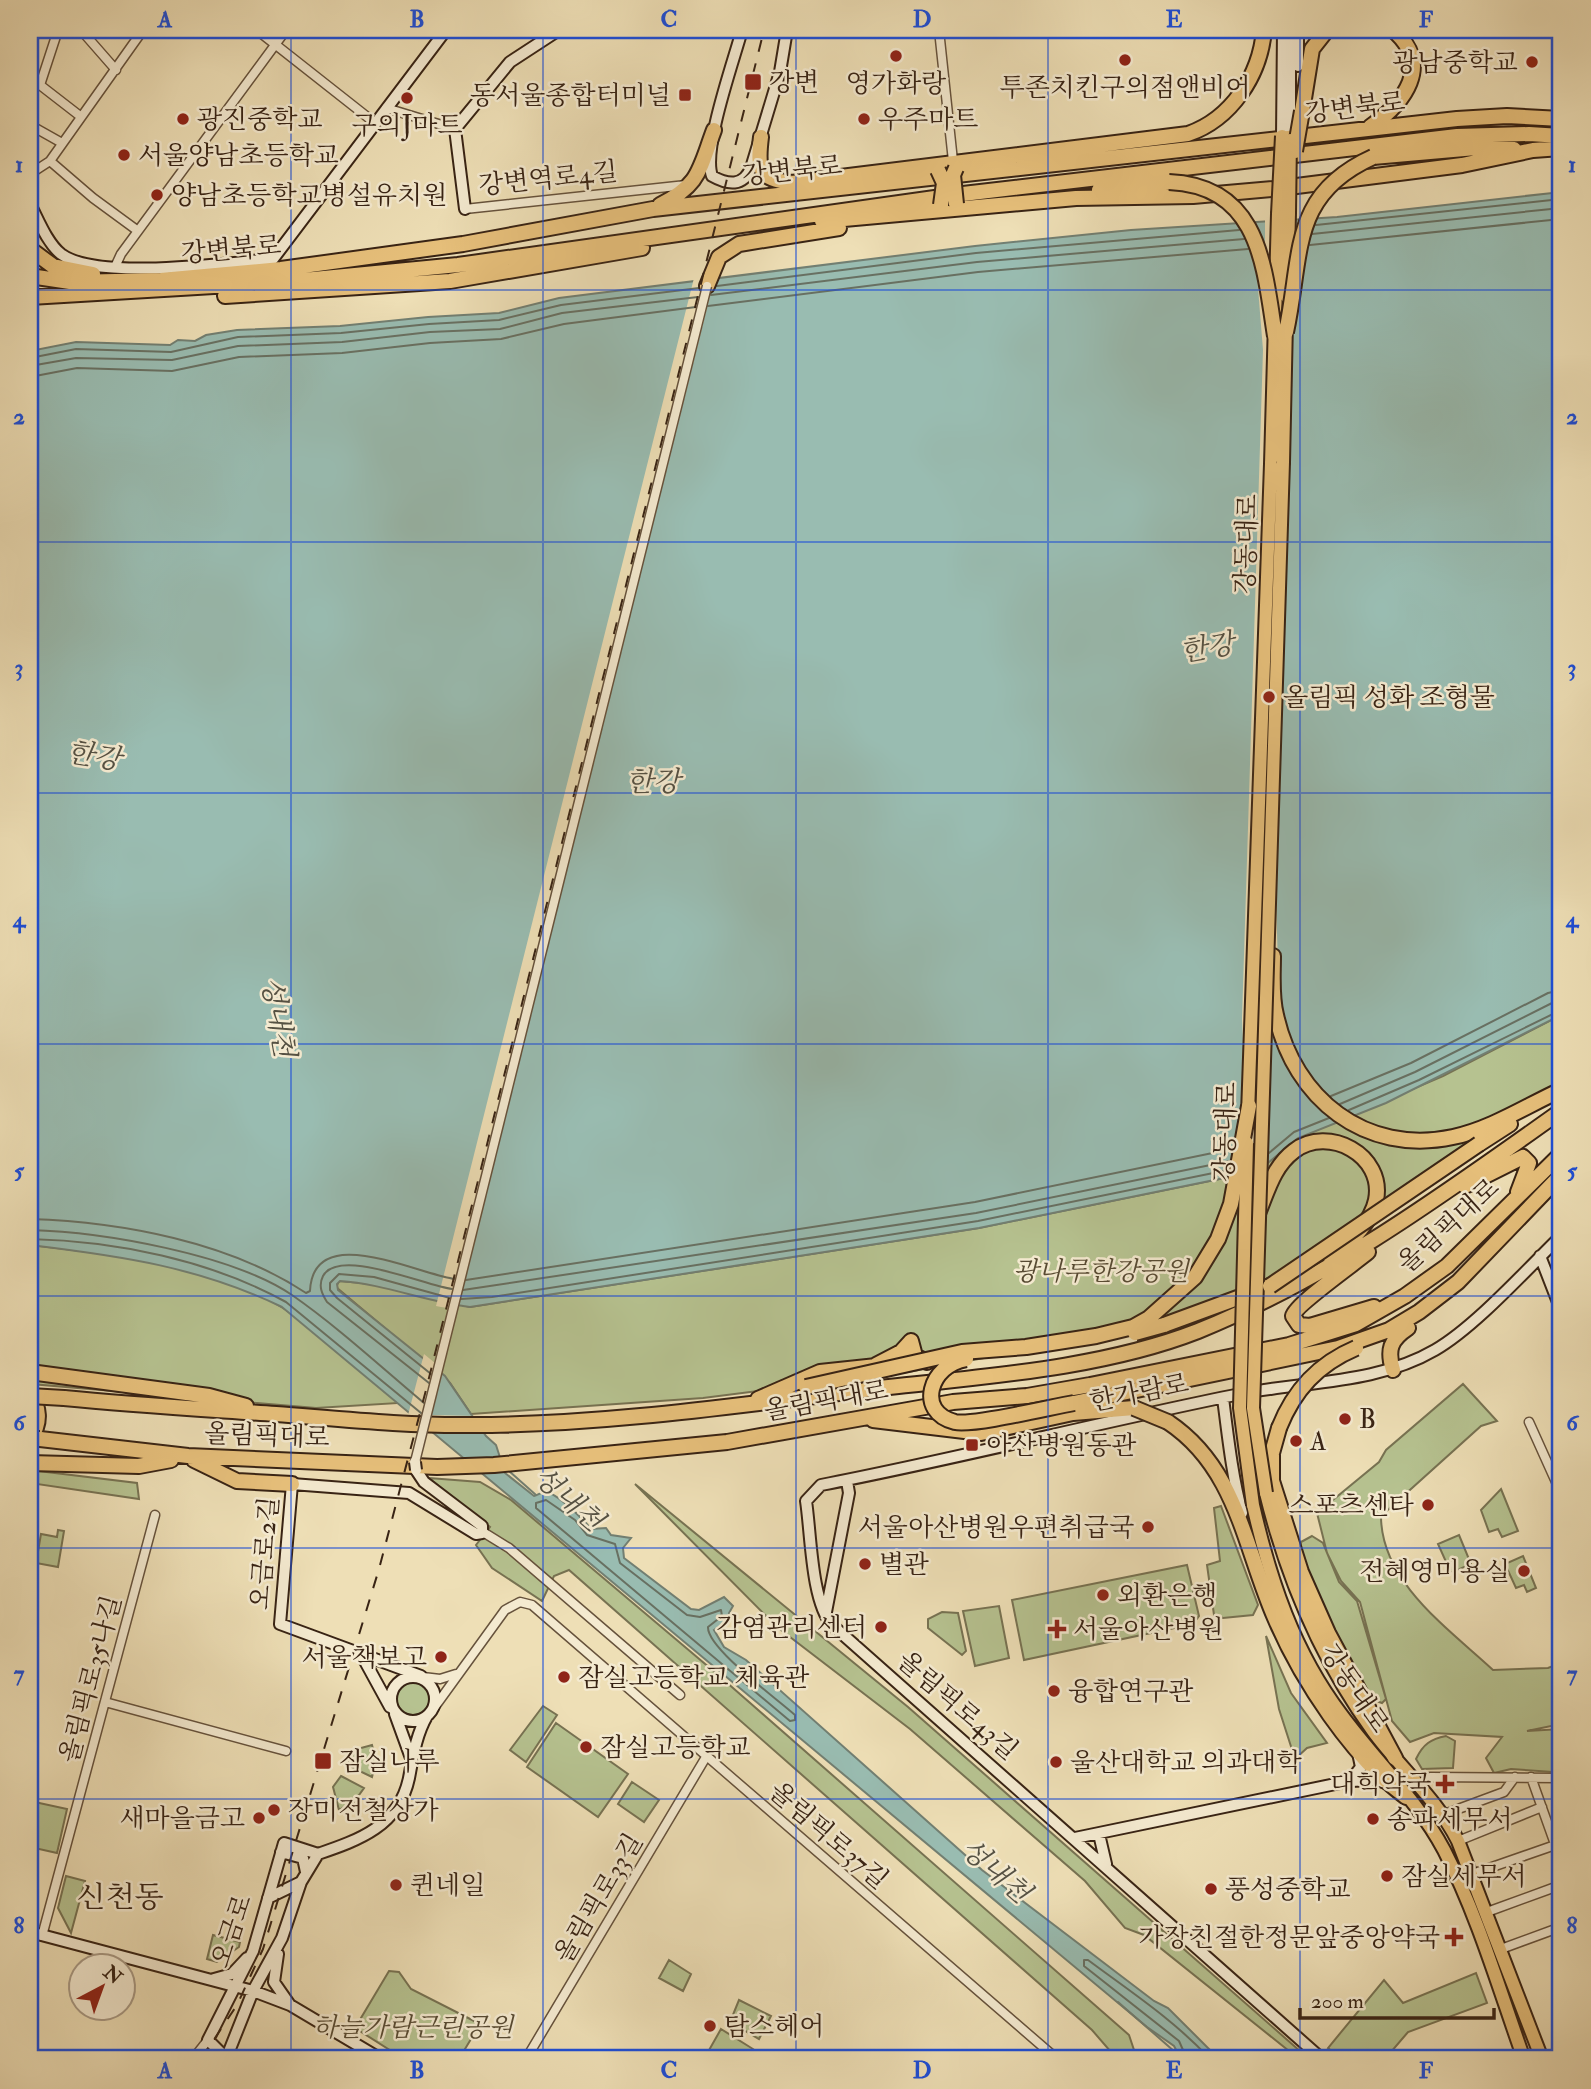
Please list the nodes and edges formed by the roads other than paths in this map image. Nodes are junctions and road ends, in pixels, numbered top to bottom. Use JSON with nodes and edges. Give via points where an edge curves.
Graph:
{"nodes":[{"id":1,"x":58,"y":30,"type":"edge"},
{"id":2,"x":82,"y":30,"type":"edge"},
{"id":3,"x":144,"y":30,"type":"edge"},
{"id":4,"x":257,"y":30,"type":"edge"},
{"id":5,"x":286,"y":30,"type":"edge"},
{"id":6,"x":446,"y":30,"type":"edge"},
{"id":7,"x":559,"y":30,"type":"edge"},
{"id":8,"x":734,"y":30,"type":"edge"},
{"id":9,"x":743,"y":30,"type":"edge"},
{"id":10,"x":787,"y":30,"type":"edge"},
{"id":11,"x":793,"y":30,"type":"edge"},
{"id":12,"x":939,"y":30,"type":"edge"},
{"id":13,"x":1264,"y":30,"type":"edge"},
{"id":14,"x":1283,"y":30,"type":"edge"},
{"id":15,"x":1290,"y":30,"type":"edge"},
{"id":16,"x":1298,"y":30,"type":"edge"},
{"id":17,"x":1326,"y":30,"type":"edge"},
{"id":18,"x":1393,"y":30,"type":"edge"},
{"id":19,"x":275,"y":43,"type":"junction"},
{"id":20,"x":737,"y":50,"type":"junction"},
{"id":21,"x":783,"y":51,"type":"junction"},
{"id":22,"x":116,"y":70,"type":"junction"},
{"id":23,"x":386,"y":108,"type":"junction"},
{"id":24,"x":1299,"y":113,"type":"junction"},
{"id":25,"x":80,"y":116,"type":"junction"},
{"id":26,"x":1561,"y":119,"type":"edge"},
{"id":27,"x":375,"y":123,"type":"junction"},
{"id":28,"x":30,"y":125,"type":"edge"},
{"id":29,"x":1369,"y":128,"type":"junction"},
{"id":30,"x":455,"y":129,"type":"junction"},
{"id":31,"x":714,"y":130,"type":"junction"},
{"id":32,"x":1561,"y":136,"type":"edge"},
{"id":33,"x":761,"y":137,"type":"junction"},
{"id":34,"x":1289,"y":141,"type":"junction"},
{"id":35,"x":62,"y":143,"type":"junction"},
{"id":36,"x":1127,"y":143,"type":"junction"},
{"id":37,"x":1215,"y":147,"type":"junction"},
{"id":38,"x":1561,"y":148,"type":"edge"},
{"id":39,"x":1533,"y":149,"type":"junction"},
{"id":40,"x":50,"y":161,"type":"junction"},
{"id":41,"x":958,"y":163,"type":"junction"},
{"id":42,"x":934,"y":167,"type":"junction"},
{"id":43,"x":30,"y":174,"type":"edge"},
{"id":44,"x":692,"y":183,"type":"junction"},
{"id":45,"x":792,"y":183,"type":"junction"},
{"id":46,"x":770,"y":197,"type":"junction"},
{"id":47,"x":30,"y":204,"type":"edge"},
{"id":48,"x":998,"y":205,"type":"junction"},
{"id":49,"x":948,"y":208,"type":"junction"},
{"id":50,"x":465,"y":209,"type":"joint"},
{"id":51,"x":653,"y":209,"type":"junction"},
{"id":52,"x":903,"y":216,"type":"junction"},
{"id":53,"x":768,"y":222,"type":"junction"},
{"id":54,"x":138,"y":232,"type":"junction"},
{"id":55,"x":673,"y":237,"type":"junction"},
{"id":56,"x":30,"y":249,"type":"edge"},
{"id":57,"x":115,"y":267,"type":"junction"},
{"id":58,"x":30,"y":276,"type":"edge"},
{"id":59,"x":161,"y":280,"type":"junction"},
{"id":60,"x":708,"y":286,"type":"joint"},
{"id":61,"x":30,"y":289,"type":"edge"},
{"id":62,"x":30,"y":297,"type":"edge"},
{"id":63,"x":1280,"y":334,"type":"junction"},
{"id":64,"x":1269,"y":906,"type":"junction"},
{"id":65,"x":1561,"y":1090,"type":"edge"},
{"id":66,"x":1249,"y":1106,"type":"junction"},
{"id":67,"x":1561,"y":1111,"type":"edge"},
{"id":68,"x":1561,"y":1154,"type":"edge"},
{"id":69,"x":1561,"y":1175,"type":"edge"},
{"id":70,"x":1443,"y":1194,"type":"junction"},
{"id":71,"x":1515,"y":1200,"type":"junction"},
{"id":72,"x":1259,"y":1211,"type":"junction"},
{"id":73,"x":1521,"y":1218,"type":"junction"},
{"id":74,"x":1393,"y":1230,"type":"junction"},
{"id":75,"x":1561,"y":1236,"type":"edge"},
{"id":76,"x":1540,"y":1256,"type":"junction"},
{"id":77,"x":1316,"y":1274,"type":"junction"},
{"id":78,"x":1405,"y":1296,"type":"junction"},
{"id":79,"x":1561,"y":1310,"type":"edge"},
{"id":80,"x":1389,"y":1330,"type":"junction"},
{"id":81,"x":1135,"y":1332,"type":"junction"},
{"id":82,"x":1096,"y":1336,"type":"junction"},
{"id":83,"x":1096,"y":1358,"type":"junction"},
{"id":84,"x":927,"y":1362,"type":"junction"},
{"id":85,"x":876,"y":1365,"type":"junction"},
{"id":86,"x":1393,"y":1370,"type":"junction"},
{"id":87,"x":30,"y":1372,"type":"edge"},
{"id":88,"x":30,"y":1393,"type":"edge"},
{"id":89,"x":1223,"y":1398,"type":"junction"},
{"id":90,"x":772,"y":1402,"type":"junction"},
{"id":91,"x":748,"y":1403,"type":"junction"},
{"id":92,"x":1074,"y":1403,"type":"junction"},
{"id":93,"x":1134,"y":1408,"type":"junction"},
{"id":94,"x":271,"y":1414,"type":"junction"},
{"id":95,"x":861,"y":1419,"type":"junction"},
{"id":96,"x":1529,"y":1422,"type":"dead end"},
{"id":97,"x":1230,"y":1436,"type":"junction"},
{"id":98,"x":33,"y":1439,"type":"edge"},
{"id":99,"x":1241,"y":1446,"type":"junction"},
{"id":100,"x":188,"y":1456,"type":"junction"},
{"id":101,"x":1272,"y":1457,"type":"junction"},
{"id":102,"x":1230,"y":1461,"type":"junction"},
{"id":103,"x":30,"y":1463,"type":"edge"},
{"id":104,"x":415,"y":1466,"type":"joint"},
{"id":105,"x":847,"y":1480,"type":"junction"},
{"id":106,"x":292,"y":1484,"type":"junction"},
{"id":107,"x":1561,"y":1493,"type":"edge"},
{"id":108,"x":155,"y":1515,"type":"dead end"},
{"id":109,"x":483,"y":1532,"type":"junction"},
{"id":110,"x":1252,"y":1549,"type":"junction"},
{"id":111,"x":825,"y":1617,"type":"junction"},
{"id":112,"x":360,"y":1654,"type":"junction"},
{"id":113,"x":456,"y":1674,"type":"junction"},
{"id":114,"x":422,"y":1676,"type":"junction"},
{"id":115,"x":680,"y":1695,"type":"dead end"},
{"id":116,"x":105,"y":1702,"type":"junction"},
{"id":117,"x":393,"y":1711,"type":"junction"},
{"id":118,"x":430,"y":1712,"type":"junction"},
{"id":119,"x":1354,"y":1744,"type":"junction"},
{"id":120,"x":286,"y":1751,"type":"dead end"},
{"id":121,"x":706,"y":1757,"type":"junction"},
{"id":122,"x":1395,"y":1758,"type":"junction"},
{"id":123,"x":411,"y":1761,"type":"junction"},
{"id":124,"x":1515,"y":1777,"type":"junction"},
{"id":125,"x":1531,"y":1777,"type":"junction"},
{"id":126,"x":1561,"y":1778,"type":"edge"},
{"id":127,"x":1350,"y":1781,"type":"junction"},
{"id":128,"x":1391,"y":1785,"type":"junction"},
{"id":129,"x":1419,"y":1785,"type":"junction"},
{"id":130,"x":1406,"y":1797,"type":"junction"},
{"id":131,"x":1542,"y":1807,"type":"junction"},
{"id":132,"x":1442,"y":1815,"type":"junction"},
{"id":133,"x":1098,"y":1834,"type":"junction"},
{"id":134,"x":1075,"y":1838,"type":"junction"},
{"id":135,"x":1458,"y":1841,"type":"junction"},
{"id":136,"x":1558,"y":1844,"type":"edge"},
{"id":137,"x":281,"y":1852,"type":"junction"},
{"id":138,"x":318,"y":1854,"type":"junction"},
{"id":139,"x":1561,"y":1861,"type":"edge"},
{"id":140,"x":1106,"y":1864,"type":"junction"},
{"id":141,"x":1472,"y":1874,"type":"junction"},
{"id":142,"x":304,"y":1877,"type":"junction"},
{"id":143,"x":1561,"y":1885,"type":"edge"},
{"id":144,"x":268,"y":1898,"type":"junction"},
{"id":145,"x":1487,"y":1912,"type":"junction"},
{"id":146,"x":1561,"y":1927,"type":"edge"},
{"id":147,"x":30,"y":1932,"type":"edge"},
{"id":148,"x":42,"y":1936,"type":"junction"},
{"id":149,"x":282,"y":1938,"type":"junction"},
{"id":150,"x":1500,"y":1949,"type":"junction"},
{"id":151,"x":253,"y":1951,"type":"junction"},
{"id":152,"x":212,"y":1980,"type":"junction"},
{"id":153,"x":236,"y":1986,"type":"junction"},
{"id":154,"x":253,"y":1991,"type":"junction"},
{"id":155,"x":228,"y":2003,"type":"junction"},
{"id":156,"x":290,"y":2005,"type":"junction"},
{"id":157,"x":208,"y":2040,"type":"junction"},
{"id":158,"x":226,"y":2058,"type":"edge"},
{"id":159,"x":193,"y":2059,"type":"edge"},
{"id":160,"x":381,"y":2059,"type":"edge"},
{"id":161,"x":526,"y":2059,"type":"edge"},
{"id":162,"x":1057,"y":2059,"type":"edge"},
{"id":163,"x":1322,"y":2059,"type":"edge"},
{"id":164,"x":1524,"y":2059,"type":"edge"},
{"id":165,"x":1542,"y":2059,"type":"edge"}],
"edges":[{"from":1,"to":25,"type":"street","via":[[40,85]]},
{"from":2,"to":22,"type":"street"},
{"from":3,"to":22,"type":"street"},
{"from":4,"to":19,"type":"street"},
{"from":5,"to":19,"type":"street"},
{"from":6,"to":23,"type":"street"},
{"from":7,"to":30,"type":"street","via":[[510,62]]},
{"from":8,"to":20,"type":"street"},
{"from":9,"to":20,"type":"street"},
{"from":10,"to":21,"type":"street"},
{"from":11,"to":21,"type":"street"},
{"from":12,"to":41,"type":"street"},
{"from":13,"to":36,"type":"highway","via":[[1245,87],[1210,127]]},
{"from":14,"to":34,"type":"street"},
{"from":15,"to":34,"type":"street"},
{"from":16,"to":24,"type":"street"},
{"from":17,"to":24,"type":"highway","via":[[1312,49]]},
{"from":18,"to":29,"type":"highway","via":[[1412,62],[1409,87],[1395,110]]},
{"from":19,"to":27,"type":"street"},
{"from":19,"to":54,"type":"street"},
{"from":20,"to":31,"type":"street"},
{"from":21,"to":33,"type":"street"},
{"from":22,"to":25,"type":"street"},
{"from":23,"to":27,"type":"street"},
{"from":23,"to":30,"type":"street"},
{"from":24,"to":34,"type":"highway","bridge":true},
{"from":25,"to":35,"type":"street"},
{"from":26,"to":29,"type":"highway","name":"강변북로","via":[[1507,116]]},
{"from":27,"to":57,"type":"street","via":[[273,259]]},
{"from":28,"to":35,"type":"street"},
{"from":29,"to":37,"type":"highway","name":"강변북로"},
{"from":30,"to":50,"type":"street","name":"강변역로4길"},
{"from":31,"to":33,"type":"street","via":[[710,172],[722,181],[736,183],[747,177]]},
{"from":31,"to":44,"type":"highway"},
{"from":32,"to":53,"type":"highway","name":"강변북로","via":[[1457,136],[962,194]]},
{"from":33,"to":45,"type":"highway","via":[[758,157],[762,171],[769,179]]},
{"from":34,"to":63,"type":"main road","name":"강동대로","bridge":true},
{"from":34,"to":63,"type":"main road","name":"강동대로","bridge":true},
{"from":35,"to":40,"type":"street"},
{"from":36,"to":37,"type":"highway"},
{"from":36,"to":41,"type":"highway"},
{"from":37,"to":46,"type":"highway","name":"강변북로"},
{"from":38,"to":39,"type":"highway"},
{"from":39,"to":48,"type":"highway","via":[[1462,165],[1273,189]]},
{"from":39,"to":63,"type":"highway","bridge":true,"via":[[1487,147],[1373,157],[1349,168],[1331,182],[1308,214]]},
{"from":40,"to":43,"type":"street"},
{"from":40,"to":54,"type":"street"},
{"from":41,"to":42,"type":"highway"},
{"from":41,"to":49,"type":"highway","bridge":true},
{"from":42,"to":45,"type":"highway"},
{"from":42,"to":49,"type":"highway","bridge":true,"via":[[944,183]]},
{"from":44,"to":50,"type":"street","name":"강변역로4길"},
{"from":44,"to":51,"type":"highway","via":[[685,192]]},
{"from":45,"to":46,"type":"highway"},
{"from":46,"to":51,"type":"highway","name":"강변북로"},
{"from":47,"to":57,"type":"street","via":[[61,254]]},
{"from":48,"to":49,"type":"highway"},
{"from":48,"to":63,"type":"highway","bridge":true,"via":[[1169,182],[1189,183],[1212,192],[1246,220],[1259,248]]},
{"from":49,"to":52,"type":"highway"},
{"from":51,"to":59,"type":"highway","name":"강변북로","via":[[463,244]]},
{"from":52,"to":53,"type":"highway"},
{"from":52,"to":60,"type":"highway","via":[[738,244],[719,257]]},
{"from":53,"to":55,"type":"highway","name":"강변북로"},
{"from":54,"to":57,"type":"street"},
{"from":55,"to":61,"type":"highway","via":[[635,251],[399,286],[165,299],[76,296]]},
{"from":55,"to":62,"type":"highway","name":"강변북로","via":[[283,282]]},
{"from":56,"to":59,"type":"highway","via":[[68,271]]},
{"from":58,"to":59,"type":"highway","name":"강변북로","via":[[70,282]]},
{"from":60,"to":104,"type":"street","bridge":true},
{"from":63,"to":64,"type":"main road","name":"강동대로","bridge":true},
{"from":63,"to":66,"type":"main road","name":"강동대로","bridge":true},
{"from":64,"to":65,"type":"highway","bridge":true,"via":[[1276,1018],[1295,1068],[1319,1100],[1358,1125],[1403,1139],[1453,1137]]},
{"from":64,"to":72,"type":"main road","name":"강동대로","bridge":true},
{"from":65,"to":81,"type":"highway","bridge":true,"via":[[1270,1286]]},
{"from":66,"to":82,"type":"highway","bridge":true,"via":[[1231,1204],[1203,1266],[1157,1312],[1133,1327]]},
{"from":66,"to":130,"type":"main road","name":"강동대로","bridge":true,"via":[[1240,1408],[1252,1505],[1274,1587],[1308,1663],[1339,1712]]},
{"from":67,"to":70,"type":"highway","name":"올림픽대로"},
{"from":68,"to":71,"type":"highway","name":"올림픽대로"},
{"from":69,"to":73,"type":"highway"},
{"from":70,"to":71,"type":"highway","via":[[1525,1157],[1529,1163]]},
{"from":70,"to":74,"type":"highway","name":"올림픽대로"},
{"from":71,"to":78,"type":"highway","name":"올림픽대로","via":[[1447,1266]]},
{"from":72,"to":77,"type":"highway","via":[[1277,1168],[1307,1143],[1337,1142],[1364,1158],[1376,1177],[1376,1200],[1358,1233]]},
{"from":72,"to":122,"type":"main road","name":"강동대로","bridge":true,"via":[[1253,1408],[1266,1493],[1296,1594],[1322,1650],[1352,1701]]},
{"from":73,"to":80,"type":"highway","via":[[1458,1282]]},
{"from":73,"to":86,"type":"highway","via":[[1464,1284],[1394,1338],[1388,1354]]},
{"from":74,"to":77,"type":"highway","name":"올림픽대로"},
{"from":74,"to":78,"type":"highway","via":[[1300,1304],[1293,1316],[1299,1325],[1319,1324]]},
{"from":75,"to":76,"type":"street","name":"한가람로"},
{"from":76,"to":79,"type":"street"},
{"from":76,"to":86,"type":"street","name":"한가람로","via":[[1437,1349]]},
{"from":77,"to":83,"type":"highway","name":"올림픽대로","via":[[1197,1331]]},
{"from":78,"to":95,"type":"highway","name":"올림픽대로","via":[[1356,1324],[1289,1345],[1027,1396],[953,1402]]},
{"from":80,"to":92,"type":"highway","via":[[1338,1348]]},
{"from":80,"to":101,"type":"highway","bridge":true,"via":[[1332,1359],[1304,1384],[1279,1428]]},
{"from":81,"to":82,"type":"highway","bridge":true},
{"from":81,"to":92,"type":"highway","bridge":true,"via":[[956,1361],[937,1374],[932,1392],[940,1414],[963,1423]]},
{"from":82,"to":90,"type":"highway","bridge":true,"via":[[1026,1348],[962,1352],[806,1387]]},
{"from":83,"to":84,"type":"highway","via":[[983,1369]]},
{"from":83,"to":90,"type":"highway","name":"올림픽대로","via":[[1015,1373]]},
{"from":84,"to":85,"type":"highway"},
{"from":84,"to":85,"type":"highway","via":[[915,1356],[911,1341]]},
{"from":85,"to":91,"type":"highway","via":[[820,1372]]},
{"from":86,"to":89,"type":"street","name":"한가람로"},
{"from":87,"to":94,"type":"highway","via":[[209,1396]]},
{"from":88,"to":94,"type":"highway","name":"올림픽대로","bridge":true},
{"from":88,"to":98,"type":"highway","via":[[39,1418]]},
{"from":89,"to":97,"type":"street"},
{"from":89,"to":105,"type":"street","name":"한가람로"},
{"from":90,"to":91,"type":"highway","name":"올림픽대로"},
{"from":91,"to":94,"type":"highway","name":"올림픽대로","via":[[475,1425]]},
{"from":92,"to":93,"type":"highway","via":[[1122,1403]]},
{"from":93,"to":95,"type":"highway","via":[[1073,1413],[970,1433]]},
{"from":93,"to":110,"type":"highway","bridge":true,"via":[[1168,1422],[1195,1443],[1228,1489]]},
{"from":95,"to":100,"type":"highway","name":"올림픽대로","via":[[727,1442],[437,1467]]},
{"from":96,"to":107,"type":"street"},
{"from":97,"to":99,"type":"street"},
{"from":97,"to":102,"type":"street"},
{"from":98,"to":100,"type":"highway","name":"올림픽대로"},
{"from":99,"to":101,"type":"street","via":[[1252,1442]]},
{"from":99,"to":102,"type":"street"},
{"from":100,"to":103,"type":"highway","via":[[139,1466]]},
{"from":100,"to":106,"type":"highway","via":[[237,1481]]},
{"from":101,"to":122,"type":"highway","via":[[1272,1481],[1301,1572]]},
{"from":102,"to":110,"type":"street"},
{"from":104,"to":109,"type":"street","via":[[424,1482],[482,1526]]},
{"from":105,"to":111,"type":"street","via":[[849,1493]]},
{"from":105,"to":111,"type":"street","name":"한가람로","via":[[821,1485],[806,1501]]},
{"from":106,"to":109,"type":"street","via":[[409,1493],[476,1534]]},
{"from":106,"to":112,"type":"street","name":"오금로2길","via":[[280,1624]]},
{"from":108,"to":116,"type":"street","name":"올림픽로35나길"},
{"from":109,"to":115,"type":"street","via":[[509,1548]]},
{"from":110,"to":119,"type":"highway","via":[[1261,1584],[1290,1651],[1310,1687]]},
{"from":111,"to":134,"type":"street","name":"올림픽로43길"},
{"from":112,"to":114,"type":"street"},
{"from":112,"to":117,"type":"street"},
{"from":113,"to":114,"type":"street","via":[[440,1679]]},
{"from":113,"to":118,"type":"street"},
{"from":113,"to":121,"type":"street","name":"올림픽로37길","via":[[505,1610],[526,1602]]},
{"from":114,"to":117,"type":"street","via":[[412,1675],[400,1682],[392,1695]]},
{"from":114,"to":118,"type":"street","via":[[435,1692]]},
{"from":116,"to":120,"type":"street"},
{"from":116,"to":148,"type":"street","name":"올림픽로35나길"},
{"from":117,"to":118,"type":"street","via":[[412,1721]]},
{"from":117,"to":123,"type":"street"},
{"from":118,"to":123,"type":"street"},
{"from":119,"to":127,"type":"street","via":[[1361,1767]]},
{"from":119,"to":128,"type":"highway"},
{"from":121,"to":161,"type":"street","name":"올림픽로33길"},
{"from":121,"to":162,"type":"street","name":"올림픽로37길"},
{"from":122,"to":129,"type":"main road","name":"강동대로"},
{"from":123,"to":138,"type":"street","via":[[405,1793],[384,1825]]},
{"from":124,"to":125,"type":"street"},
{"from":124,"to":129,"type":"street","via":[[1430,1777]]},
{"from":124,"to":132,"type":"street","via":[[1504,1792]]},
{"from":125,"to":126,"type":"street"},
{"from":125,"to":131,"type":"street"},
{"from":127,"to":128,"type":"street","via":[[1377,1780]]},
{"from":127,"to":133,"type":"street"},
{"from":128,"to":130,"type":"highway"},
{"from":129,"to":132,"type":"main road","name":"강동대로"},
{"from":130,"to":164,"type":"main road","name":"강동대로","via":[[1443,1849],[1457,1880]]},
{"from":131,"to":135,"type":"street"},
{"from":131,"to":136,"type":"street"},
{"from":132,"to":135,"type":"main road","name":"강동대로"},
{"from":133,"to":134,"type":"street"},
{"from":133,"to":140,"type":"street"},
{"from":134,"to":140,"type":"street","name":"올림픽로43길"},
{"from":135,"to":141,"type":"main road","name":"강동대로"},
{"from":136,"to":139,"type":"street"},
{"from":136,"to":141,"type":"street"},
{"from":137,"to":138,"type":"street","via":[[284,1843]]},
{"from":137,"to":142,"type":"street","via":[[303,1858]]},
{"from":137,"to":144,"type":"street","name":"오금로"},
{"from":138,"to":142,"type":"street","name":"오금로"},
{"from":140,"to":163,"type":"street","name":"올림픽로43길"},
{"from":141,"to":145,"type":"main road","name":"강동대로"},
{"from":142,"to":144,"type":"street"},
{"from":142,"to":149,"type":"street","name":"오금로"},
{"from":143,"to":145,"type":"street"},
{"from":144,"to":151,"type":"street","name":"오금로"},
{"from":145,"to":150,"type":"main road","name":"강동대로"},
{"from":146,"to":150,"type":"street"},
{"from":147,"to":148,"type":"street"},
{"from":148,"to":152,"type":"street"},
{"from":149,"to":154,"type":"street","name":"오금로"},
{"from":149,"to":156,"type":"street","via":[[273,1975]]},
{"from":150,"to":165,"type":"main road","name":"강동대로"},
{"from":151,"to":152,"type":"street","via":[[232,1974]]},
{"from":151,"to":153,"type":"street","name":"오금로"},
{"from":152,"to":153,"type":"street"},
{"from":152,"to":155,"type":"street"},
{"from":153,"to":154,"type":"street"},
{"from":153,"to":155,"type":"street","name":"오금로"},
{"from":154,"to":156,"type":"street"},
{"from":154,"to":158,"type":"street","name":"오금로"},
{"from":155,"to":157,"type":"street","name":"오금로"},
{"from":156,"to":160,"type":"street"},
{"from":157,"to":158,"type":"street","name":"오금로"},
{"from":157,"to":159,"type":"street"}]}
